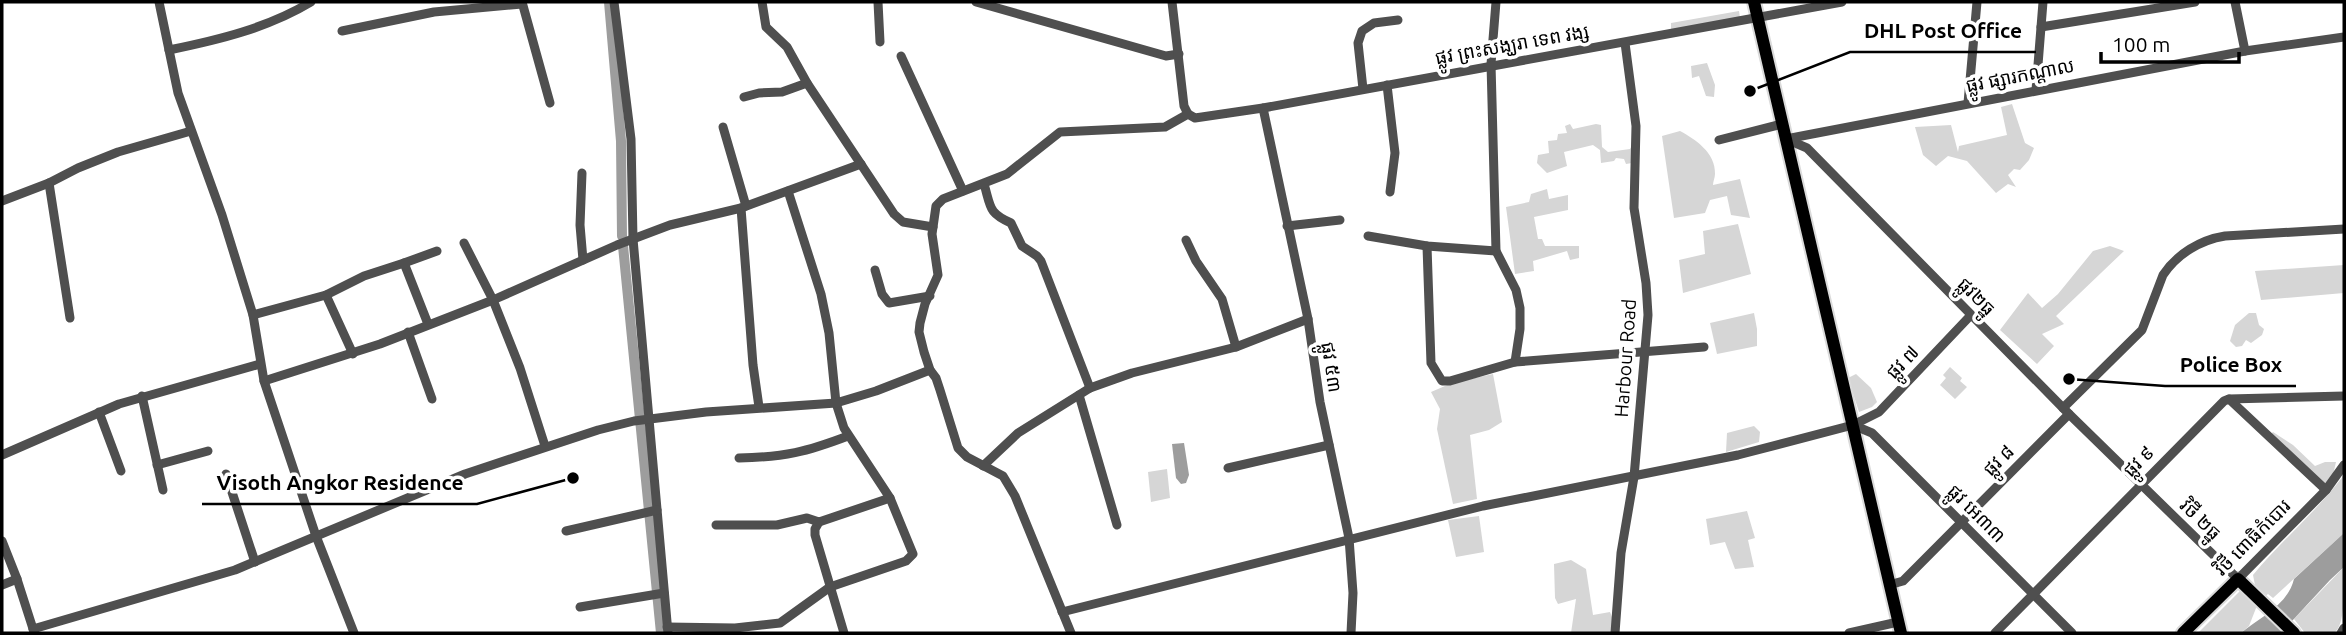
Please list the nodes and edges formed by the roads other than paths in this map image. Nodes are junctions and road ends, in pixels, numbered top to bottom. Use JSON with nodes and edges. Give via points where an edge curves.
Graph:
{"nodes":[{"id":1,"x":159,"y":2,"type":"edge"},
{"id":2,"x":311,"y":2,"type":"edge"},
{"id":3,"x":614,"y":2,"type":"edge"},
{"id":4,"x":762,"y":2,"type":"edge"},
{"id":5,"x":878,"y":2,"type":"edge"},
{"id":6,"x":976,"y":2,"type":"edge"},
{"id":7,"x":1172,"y":2,"type":"edge"},
{"id":8,"x":1496,"y":2,"type":"edge"},
{"id":9,"x":1755,"y":2,"type":"edge"},
{"id":10,"x":1842,"y":2,"type":"edge"},
{"id":11,"x":1977,"y":2,"type":"edge"},
{"id":12,"x":2043,"y":2,"type":"edge"},
{"id":13,"x":2195,"y":2,"type":"edge"},
{"id":14,"x":2235,"y":2,"type":"edge"},
{"id":15,"x":522,"y":3,"type":"edge"},
{"id":16,"x":1757,"y":17,"type":"junction"},
{"id":17,"x":1398,"y":20,"type":"dead end"},
{"id":18,"x":2041,"y":27,"type":"junction"},
{"id":19,"x":342,"y":31,"type":"dead end"},
{"id":20,"x":2344,"y":37,"type":"edge"},
{"id":21,"x":880,"y":41,"type":"dead end"},
{"id":22,"x":1625,"y":43,"type":"junction"},
{"id":23,"x":169,"y":50,"type":"junction"},
{"id":24,"x":2245,"y":51,"type":"junction"},
{"id":25,"x":1179,"y":54,"type":"junction"},
{"id":26,"x":901,"y":56,"type":"dead end"},
{"id":27,"x":1491,"y":64,"type":"junction"},
{"id":28,"x":807,"y":83,"type":"junction"},
{"id":29,"x":1387,"y":85,"type":"junction"},
{"id":30,"x":1363,"y":89,"type":"junction"},
{"id":31,"x":2036,"y":90,"type":"junction"},
{"id":32,"x":744,"y":97,"type":"dead end"},
{"id":33,"x":550,"y":103,"type":"dead end"},
{"id":34,"x":1968,"y":103,"type":"junction"},
{"id":35,"x":1263,"y":107,"type":"junction"},
{"id":36,"x":1188,"y":114,"type":"junction"},
{"id":37,"x":1782,"y":124,"type":"junction"},
{"id":38,"x":723,"y":127,"type":"dead end"},
{"id":39,"x":191,"y":131,"type":"junction"},
{"id":40,"x":1815,"y":132,"type":"junction"},
{"id":41,"x":1719,"y":139,"type":"dead end"},
{"id":42,"x":1786,"y":139,"type":"junction"},
{"id":43,"x":1807,"y":148,"type":"junction"},
{"id":44,"x":861,"y":164,"type":"junction"},
{"id":45,"x":582,"y":173,"type":"dead end"},
{"id":46,"x":49,"y":183,"type":"junction"},
{"id":47,"x":984,"y":184,"type":"junction"},
{"id":48,"x":788,"y":191,"type":"junction"},
{"id":49,"x":963,"y":191,"type":"junction"},
{"id":50,"x":1390,"y":192,"type":"dead end"},
{"id":51,"x":2,"y":201,"type":"edge"},
{"id":52,"x":744,"y":207,"type":"junction"},
{"id":53,"x":1340,"y":220,"type":"dead end"},
{"id":54,"x":1287,"y":226,"type":"junction"},
{"id":55,"x":933,"y":227,"type":"junction"},
{"id":56,"x":2344,"y":229,"type":"edge"},
{"id":57,"x":1368,"y":236,"type":"dead end"},
{"id":58,"x":1186,"y":240,"type":"dead end"},
{"id":59,"x":626,"y":242,"type":"junction"},
{"id":60,"x":464,"y":243,"type":"dead end"},
{"id":61,"x":1427,"y":246,"type":"junction"},
{"id":62,"x":437,"y":251,"type":"dead end"},
{"id":63,"x":1496,"y":251,"type":"junction"},
{"id":64,"x":583,"y":260,"type":"junction"},
{"id":65,"x":404,"y":262,"type":"junction"},
{"id":66,"x":875,"y":270,"type":"dead end"},
{"id":67,"x":326,"y":295,"type":"junction"},
{"id":68,"x":930,"y":296,"type":"junction"},
{"id":69,"x":493,"y":300,"type":"junction"},
{"id":70,"x":253,"y":315,"type":"junction"},
{"id":71,"x":1971,"y":315,"type":"junction"},
{"id":72,"x":70,"y":318,"type":"dead end"},
{"id":73,"x":1308,"y":320,"type":"junction"},
{"id":74,"x":428,"y":324,"type":"junction"},
{"id":75,"x":408,"y":332,"type":"junction"},
{"id":76,"x":1236,"y":347,"type":"junction"},
{"id":77,"x":1704,"y":347,"type":"dead end"},
{"id":78,"x":1645,"y":353,"type":"junction"},
{"id":79,"x":353,"y":354,"type":"junction"},
{"id":80,"x":1515,"y":362,"type":"junction"},
{"id":81,"x":260,"y":364,"type":"junction"},
{"id":82,"x":929,"y":370,"type":"junction"},
{"id":83,"x":264,"y":381,"type":"junction"},
{"id":84,"x":1090,"y":388,"type":"junction"},
{"id":85,"x":1079,"y":395,"type":"junction"},
{"id":86,"x":142,"y":396,"type":"junction"},
{"id":87,"x":2344,"y":396,"type":"edge"},
{"id":88,"x":432,"y":399,"type":"dead end"},
{"id":89,"x":2229,"y":399,"type":"junction"},
{"id":90,"x":836,"y":403,"type":"junction"},
{"id":91,"x":759,"y":407,"type":"junction"},
{"id":92,"x":2066,"y":411,"type":"junction"},
{"id":93,"x":99,"y":412,"type":"junction"},
{"id":94,"x":642,"y":420,"type":"junction"},
{"id":95,"x":1853,"y":425,"type":"junction"},
{"id":96,"x":848,"y":436,"type":"junction"},
{"id":97,"x":1329,"y":445,"type":"junction"},
{"id":98,"x":545,"y":446,"type":"junction"},
{"id":99,"x":208,"y":451,"type":"dead end"},
{"id":100,"x":2,"y":455,"type":"edge"},
{"id":101,"x":739,"y":458,"type":"dead end"},
{"id":102,"x":157,"y":465,"type":"junction"},
{"id":103,"x":2344,"y":465,"type":"edge"},
{"id":104,"x":984,"y":466,"type":"junction"},
{"id":105,"x":1228,"y":468,"type":"dead end"},
{"id":106,"x":121,"y":471,"type":"dead end"},
{"id":107,"x":226,"y":474,"type":"dead end"},
{"id":108,"x":1634,"y":477,"type":"junction"},
{"id":109,"x":2140,"y":484,"type":"junction"},
{"id":110,"x":163,"y":490,"type":"dead end"},
{"id":111,"x":2326,"y":490,"type":"junction"},
{"id":112,"x":890,"y":498,"type":"junction"},
{"id":113,"x":650,"y":511,"type":"junction"},
{"id":114,"x":819,"y":522,"type":"junction"},
{"id":115,"x":1962,"y":522,"type":"junction"},
{"id":116,"x":716,"y":525,"type":"dead end"},
{"id":117,"x":1117,"y":525,"type":"dead end"},
{"id":118,"x":566,"y":531,"type":"dead end"},
{"id":119,"x":316,"y":536,"type":"junction"},
{"id":120,"x":1349,"y":538,"type":"junction"},
{"id":121,"x":2,"y":541,"type":"edge"},
{"id":122,"x":255,"y":562,"type":"junction"},
{"id":123,"x":17,"y":579,"type":"junction"},
{"id":124,"x":2238,"y":579,"type":"junction"},
{"id":125,"x":2,"y":585,"type":"edge"},
{"id":126,"x":1889,"y":585,"type":"junction"},
{"id":127,"x":830,"y":587,"type":"junction"},
{"id":128,"x":657,"y":594,"type":"junction"},
{"id":129,"x":2033,"y":594,"type":"junction"},
{"id":130,"x":580,"y":607,"type":"dead end"},
{"id":131,"x":1062,"y":612,"type":"junction"},
{"id":132,"x":1899,"y":627,"type":"edge"},
{"id":133,"x":2344,"y":628,"type":"edge"},
{"id":134,"x":668,"y":630,"type":"edge"},
{"id":135,"x":33,"y":631,"type":"edge"},
{"id":136,"x":2292,"y":631,"type":"edge"},
{"id":137,"x":354,"y":633,"type":"edge"},
{"id":138,"x":844,"y":633,"type":"edge"},
{"id":139,"x":1070,"y":633,"type":"edge"},
{"id":140,"x":1351,"y":633,"type":"edge"},
{"id":141,"x":1615,"y":633,"type":"edge"},
{"id":142,"x":1849,"y":633,"type":"edge"},
{"id":143,"x":1995,"y":633,"type":"edge"},
{"id":144,"x":2072,"y":633,"type":"edge"},
{"id":145,"x":2183,"y":633,"type":"edge"},
{"id":146,"x":2341,"y":633,"type":"edge"}],
"edges":[{"from":1,"to":23,"type":"street"},
{"from":2,"to":23,"type":"street","via":[[261,25]]},
{"from":3,"to":59,"type":"street","via":[[631,139]]},
{"from":4,"to":28,"type":"street","via":[[766,27],[787,47]]},
{"from":5,"to":21,"type":"street"},
{"from":6,"to":25,"type":"street","via":[[1166,56]]},
{"from":7,"to":25,"type":"street"},
{"from":8,"to":27,"type":"street"},
{"from":9,"to":16,"type":"main road"},
{"from":10,"to":16,"type":"street","name":"ផ្លូវ ព្រះសង្ឃរា ទេព វង្ស"},
{"from":11,"to":34,"type":"street"},
{"from":12,"to":18,"type":"street"},
{"from":13,"to":18,"type":"street"},
{"from":14,"to":24,"type":"street"},
{"from":15,"to":19,"type":"street","via":[[434,12]]},
{"from":15,"to":33,"type":"street"},
{"from":16,"to":22,"type":"street","name":"ផ្លូវ ព្រះសង្ឃរា ទេព វង្ស"},
{"from":16,"to":37,"type":"main road"},
{"from":17,"to":30,"type":"street","via":[[1374,23],[1362,31],[1358,43]]},
{"from":18,"to":31,"type":"street"},
{"from":20,"to":24,"type":"street","name":"ផ្លូវ ផ្សារកណ្តាល"},
{"from":22,"to":27,"type":"street","name":"ផ្លូវ ព្រះសង្ឃរា ទេព វង្ស"},
{"from":22,"to":78,"type":"street","name":"Harbour Road","via":[[1636,125],[1634,208],[1648,301]]},
{"from":23,"to":39,"type":"street"},
{"from":24,"to":31,"type":"street","name":"ផ្លូវ ផ្សារកណ្តាល"},
{"from":25,"to":36,"type":"street"},
{"from":26,"to":49,"type":"street"},
{"from":27,"to":29,"type":"street","name":"ផ្លូវ ព្រះសង្ឃរា ទេព វង្ស"},
{"from":27,"to":63,"type":"street"},
{"from":28,"to":32,"type":"street"},
{"from":28,"to":44,"type":"street"},
{"from":29,"to":30,"type":"street","name":"ផ្លូវ ព្រះសង្ឃរា ទេព វង្ស"},
{"from":29,"to":50,"type":"street","via":[[1395,153]]},
{"from":30,"to":35,"type":"street","name":"ផ្លូវ ព្រះសង្ឃរា ទេព វង្ស"},
{"from":31,"to":34,"type":"street","name":"ផ្លូវ ផ្សារកណ្តាល"},
{"from":34,"to":40,"type":"street","name":"ផ្លូវ ផ្សារកណ្តាល"},
{"from":35,"to":36,"type":"street","name":"ផ្លូវ ព្រះសង្ឃរា ទេព វង្ស","via":[[1195,118]]},
{"from":35,"to":54,"type":"street","name":"ផ្លូវ ៥៣"},
{"from":36,"to":47,"type":"street","via":[[1165,127],[1064,130],[1013,171]]},
{"from":37,"to":41,"type":"street"},
{"from":37,"to":42,"type":"main road"},
{"from":38,"to":52,"type":"street"},
{"from":39,"to":46,"type":"street","via":[[118,152]]},
{"from":39,"to":70,"type":"street"},
{"from":40,"to":42,"type":"street","name":"ផ្លូវ ផ្សារកណ្តាល"},
{"from":40,"to":43,"type":"street"},
{"from":42,"to":43,"type":"street","name":"ផ្លូវ២ធ្នូ"},
{"from":42,"to":95,"type":"main road"},
{"from":43,"to":71,"type":"street","name":"ផ្លូវ២ធ្នូ"},
{"from":44,"to":48,"type":"street"},
{"from":44,"to":55,"type":"street","via":[[899,219]]},
{"from":45,"to":64,"type":"street"},
{"from":46,"to":51,"type":"street"},
{"from":46,"to":72,"type":"street"},
{"from":47,"to":49,"type":"street"},
{"from":47,"to":84,"type":"street","via":[[993,213],[1011,223],[1023,246],[1041,261]]},
{"from":48,"to":52,"type":"street"},
{"from":48,"to":90,"type":"street","via":[[821,294]]},
{"from":49,"to":55,"type":"street","via":[[936,206]]},
{"from":52,"to":59,"type":"street","via":[[670,225]]},
{"from":52,"to":91,"type":"street"},
{"from":53,"to":54,"type":"street"},
{"from":54,"to":73,"type":"street","name":"ផ្លូវ ៥៣"},
{"from":55,"to":68,"type":"street","via":[[938,275]]},
{"from":56,"to":92,"type":"street","name":"ផ្លូវ ៨","via":[[2225,236],[2185,251],[2163,275],[2142,330]]},
{"from":57,"to":61,"type":"street"},
{"from":58,"to":76,"type":"street","via":[[1222,299]]},
{"from":59,"to":64,"type":"street"},
{"from":59,"to":94,"type":"street"},
{"from":60,"to":69,"type":"street"},
{"from":61,"to":63,"type":"street"},
{"from":61,"to":80,"type":"street","via":[[1432,363],[1438,379],[1450,381]]},
{"from":62,"to":65,"type":"street"},
{"from":63,"to":80,"type":"street","via":[[1516,290],[1520,309]]},
{"from":64,"to":69,"type":"street"},
{"from":65,"to":67,"type":"street"},
{"from":65,"to":74,"type":"street"},
{"from":66,"to":68,"type":"street","via":[[889,303]]},
{"from":67,"to":70,"type":"street"},
{"from":67,"to":79,"type":"street"},
{"from":68,"to":82,"type":"street","via":[[919,332]]},
{"from":69,"to":74,"type":"street"},
{"from":69,"to":98,"type":"street"},
{"from":70,"to":81,"type":"street"},
{"from":71,"to":92,"type":"street","name":"ផ្លូវ២ធ្នូ"},
{"from":71,"to":95,"type":"street","name":"ផ្លូវ ៧","via":[[1879,412]]},
{"from":73,"to":76,"type":"street"},
{"from":73,"to":97,"type":"street","name":"ផ្លូវ ៥៣"},
{"from":74,"to":75,"type":"street"},
{"from":75,"to":79,"type":"street"},
{"from":75,"to":88,"type":"street"},
{"from":76,"to":84,"type":"street"},
{"from":77,"to":78,"type":"street"},
{"from":78,"to":80,"type":"street"},
{"from":78,"to":108,"type":"street","name":"Harbour Road"},
{"from":79,"to":83,"type":"street"},
{"from":81,"to":83,"type":"street"},
{"from":81,"to":86,"type":"street"},
{"from":82,"to":90,"type":"street"},
{"from":82,"to":104,"type":"street","via":[[936,378],[958,448]]},
{"from":83,"to":119,"type":"street"},
{"from":84,"to":85,"type":"street"},
{"from":85,"to":104,"type":"street","via":[[1018,433]]},
{"from":85,"to":117,"type":"street"},
{"from":86,"to":93,"type":"street"},
{"from":86,"to":102,"type":"street"},
{"from":87,"to":89,"type":"street"},
{"from":89,"to":109,"type":"street","name":"ផ្លូវ ៩"},
{"from":89,"to":111,"type":"street"},
{"from":90,"to":91,"type":"street"},
{"from":90,"to":96,"type":"street"},
{"from":91,"to":94,"type":"street"},
{"from":92,"to":109,"type":"street","name":"ផ្លូវ២ធ្នូ"},
{"from":92,"to":115,"type":"street","name":"ផ្លូវ ៨"},
{"from":93,"to":100,"type":"street"},
{"from":93,"to":106,"type":"street"},
{"from":94,"to":98,"type":"street"},
{"from":94,"to":113,"type":"street"},
{"from":95,"to":108,"type":"street","name":"ផ្លូវ ៧"},
{"from":95,"to":115,"type":"street","name":"ផ្លូវ អេ៣៣","via":[[1872,433]]},
{"from":95,"to":126,"type":"main road"},
{"from":96,"to":101,"type":"street","via":[[800,453]]},
{"from":96,"to":112,"type":"street"},
{"from":97,"to":105,"type":"street"},
{"from":97,"to":120,"type":"street","name":"ផ្លូវ ៥៣"},
{"from":98,"to":119,"type":"street"},
{"from":99,"to":102,"type":"street"},
{"from":102,"to":110,"type":"street"},
{"from":103,"to":111,"type":"street","name":"វិថី ពោធិកំបោរ"},
{"from":104,"to":131,"type":"street","via":[[1003,476],[1016,496]]},
{"from":107,"to":122,"type":"street"},
{"from":108,"to":120,"type":"street","name":"ផ្លូវ ៧"},
{"from":108,"to":141,"type":"street","name":"Harbour Road","via":[[1621,552]]},
{"from":109,"to":124,"type":"street","name":"វិថី ២ធ្នូ"},
{"from":109,"to":129,"type":"street","name":"ផ្លូវ ៩"},
{"from":111,"to":124,"type":"street","name":"វិថី ពោធិកំបោរ"},
{"from":112,"to":114,"type":"street"},
{"from":112,"to":127,"type":"street","via":[[912,557]]},
{"from":113,"to":118,"type":"street"},
{"from":113,"to":128,"type":"street"},
{"from":114,"to":116,"type":"street"},
{"from":114,"to":127,"type":"street","via":[[815,535]]},
{"from":115,"to":126,"type":"street","name":"ផ្លូវ ៨","via":[[1903,581]]},
{"from":115,"to":129,"type":"street","name":"ផ្លូវ អេ៣៣"},
{"from":119,"to":122,"type":"street"},
{"from":119,"to":137,"type":"street"},
{"from":120,"to":131,"type":"street","name":"ផ្លូវ ៧"},
{"from":120,"to":140,"type":"street","name":"ផ្លូវ ៥៣"},
{"from":121,"to":123,"type":"street"},
{"from":122,"to":135,"type":"street"},
{"from":123,"to":125,"type":"street"},
{"from":123,"to":135,"type":"street"},
{"from":124,"to":136,"type":"main road"},
{"from":124,"to":145,"type":"main road","name":"វិថី ពោធិកំបោរ"},
{"from":126,"to":132,"type":"main road"},
{"from":127,"to":134,"type":"street","via":[[780,623]]},
{"from":127,"to":138,"type":"street"},
{"from":128,"to":130,"type":"street"},
{"from":128,"to":134,"type":"street"},
{"from":129,"to":143,"type":"street","name":"ផ្លូវ ៩"},
{"from":129,"to":144,"type":"street","name":"ផ្លូវ អេ៣៣"},
{"from":131,"to":139,"type":"street"},
{"from":132,"to":142,"type":"street"},
{"from":133,"to":146,"type":"street"}]}
